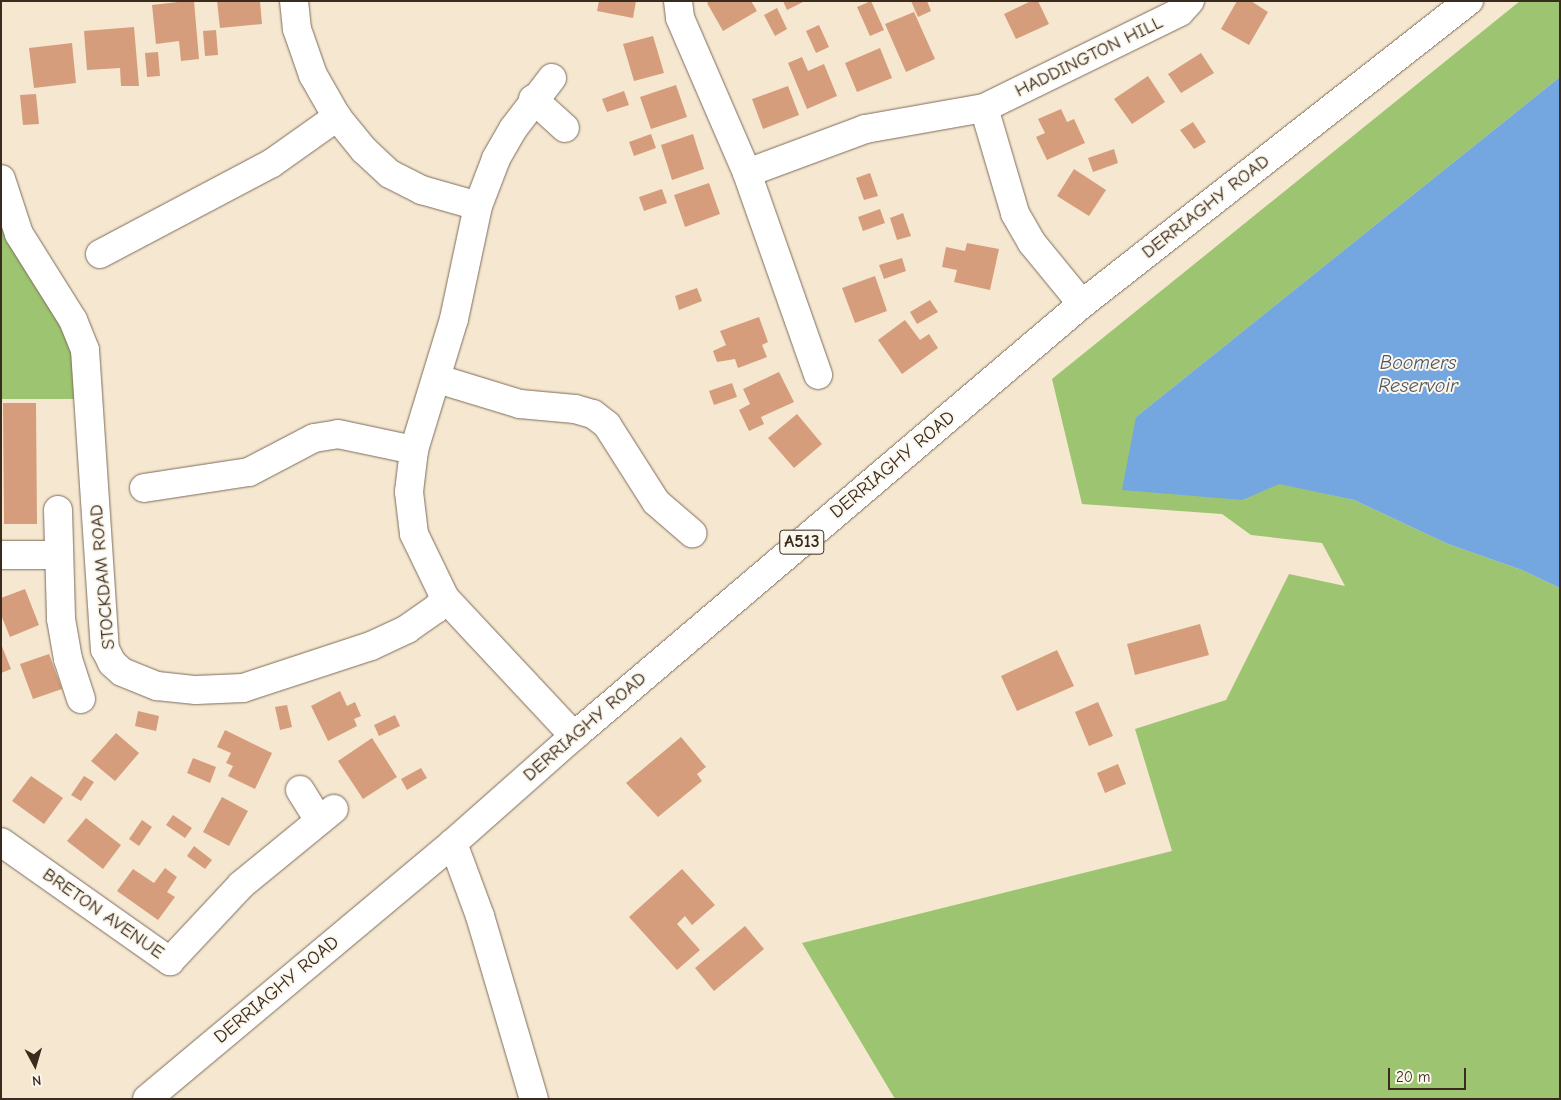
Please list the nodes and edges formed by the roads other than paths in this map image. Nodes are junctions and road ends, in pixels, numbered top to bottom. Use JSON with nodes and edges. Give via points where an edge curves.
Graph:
{"nodes":[{"id":1,"x":294,"y":1,"type":"edge"},
{"id":2,"x":678,"y":1,"type":"edge"},
{"id":3,"x":1190,"y":1,"type":"edge"},
{"id":4,"x":1470,"y":1,"type":"edge"},
{"id":5,"x":552,"y":78,"type":"dead end"},
{"id":6,"x":534,"y":99,"type":"junction"},
{"id":7,"x":984,"y":108,"type":"junction"},
{"id":8,"x":337,"y":117,"type":"junction"},
{"id":9,"x":566,"y":128,"type":"dead end"},
{"id":10,"x":747,"y":173,"type":"junction"},
{"id":11,"x":1,"y":179,"type":"edge"},
{"id":12,"x":478,"y":206,"type":"junction"},
{"id":13,"x":100,"y":254,"type":"dead end"},
{"id":14,"x":1082,"y":304,"type":"junction"},
{"id":15,"x":818,"y":375,"type":"dead end"},
{"id":16,"x":438,"y":379,"type":"junction"},
{"id":17,"x":414,"y":450,"type":"junction"},
{"id":18,"x":144,"y":488,"type":"dead end"},
{"id":19,"x":58,"y":510,"type":"dead end"},
{"id":20,"x":692,"y":533,"type":"dead end"},
{"id":21,"x":1,"y":555,"type":"edge"},
{"id":22,"x":58,"y":555,"type":"junction"},
{"id":23,"x":445,"y":598,"type":"junction"},
{"id":24,"x":81,"y":699,"type":"dead end"},
{"id":25,"x":574,"y":736,"type":"junction"},
{"id":26,"x":300,"y":790,"type":"dead end"},
{"id":27,"x":1,"y":842,"type":"edge"},
{"id":28,"x":453,"y":843,"type":"junction"},
{"id":29,"x":147,"y":1099,"type":"edge"},
{"id":30,"x":534,"y":1099,"type":"edge"}],
"edges":[{"from":1,"to":8,"type":"street","via":[[297,29],[313,74]]},
{"from":2,"to":10,"type":"street","via":[[680,18]]},
{"from":3,"to":7,"type":"street","name":"HADDINGTON HILL","via":[[1180,12]]},
{"from":4,"to":14,"type":"street","name":"DERRIAGHY ROAD","number":"A513"},
{"from":5,"to":6,"type":"street"},
{"from":6,"to":9,"type":"street"},
{"from":6,"to":12,"type":"street","via":[[496,159]]},
{"from":7,"to":10,"type":"street","name":"HADDINGTON HILL","via":[[865,129]]},
{"from":7,"to":14,"type":"street","via":[[1014,213],[1032,242]]},
{"from":8,"to":12,"type":"street","via":[[364,150],[390,174],[422,190]]},
{"from":8,"to":13,"type":"street","via":[[272,163]]},
{"from":10,"to":15,"type":"street"},
{"from":11,"to":23,"type":"street","name":"STOCKDAM ROAD","via":[[19,234],[73,320],[85,350],[105,648],[112,663],[122,672],[157,686],[196,690],[243,688],[371,646],[436,610]]},
{"from":12,"to":16,"type":"street"},
{"from":14,"to":25,"type":"street","name":"DERRIAGHY ROAD","number":"A513"},
{"from":16,"to":17,"type":"street"},
{"from":16,"to":20,"type":"street","via":[[520,404],[593,414],[606,425],[656,502]]},
{"from":17,"to":18,"type":"street","via":[[338,434],[314,438],[249,472]]},
{"from":17,"to":23,"type":"street","via":[[409,492],[414,534]]},
{"from":19,"to":22,"type":"street"},
{"from":21,"to":22,"type":"street"},
{"from":22,"to":24,"type":"street","via":[[61,619],[68,658]]},
{"from":23,"to":25,"type":"street"},
{"from":25,"to":28,"type":"street","name":"DERRIAGHY ROAD","number":"A513"},
{"from":26,"to":27,"type":"street","name":"BRETON AVENUE","via":[[326,815],[241,885],[170,961]]},
{"from":28,"to":29,"type":"street","name":"DERRIAGHY ROAD","number":"A513"},
{"from":28,"to":30,"type":"street","via":[[480,916]]}]}
